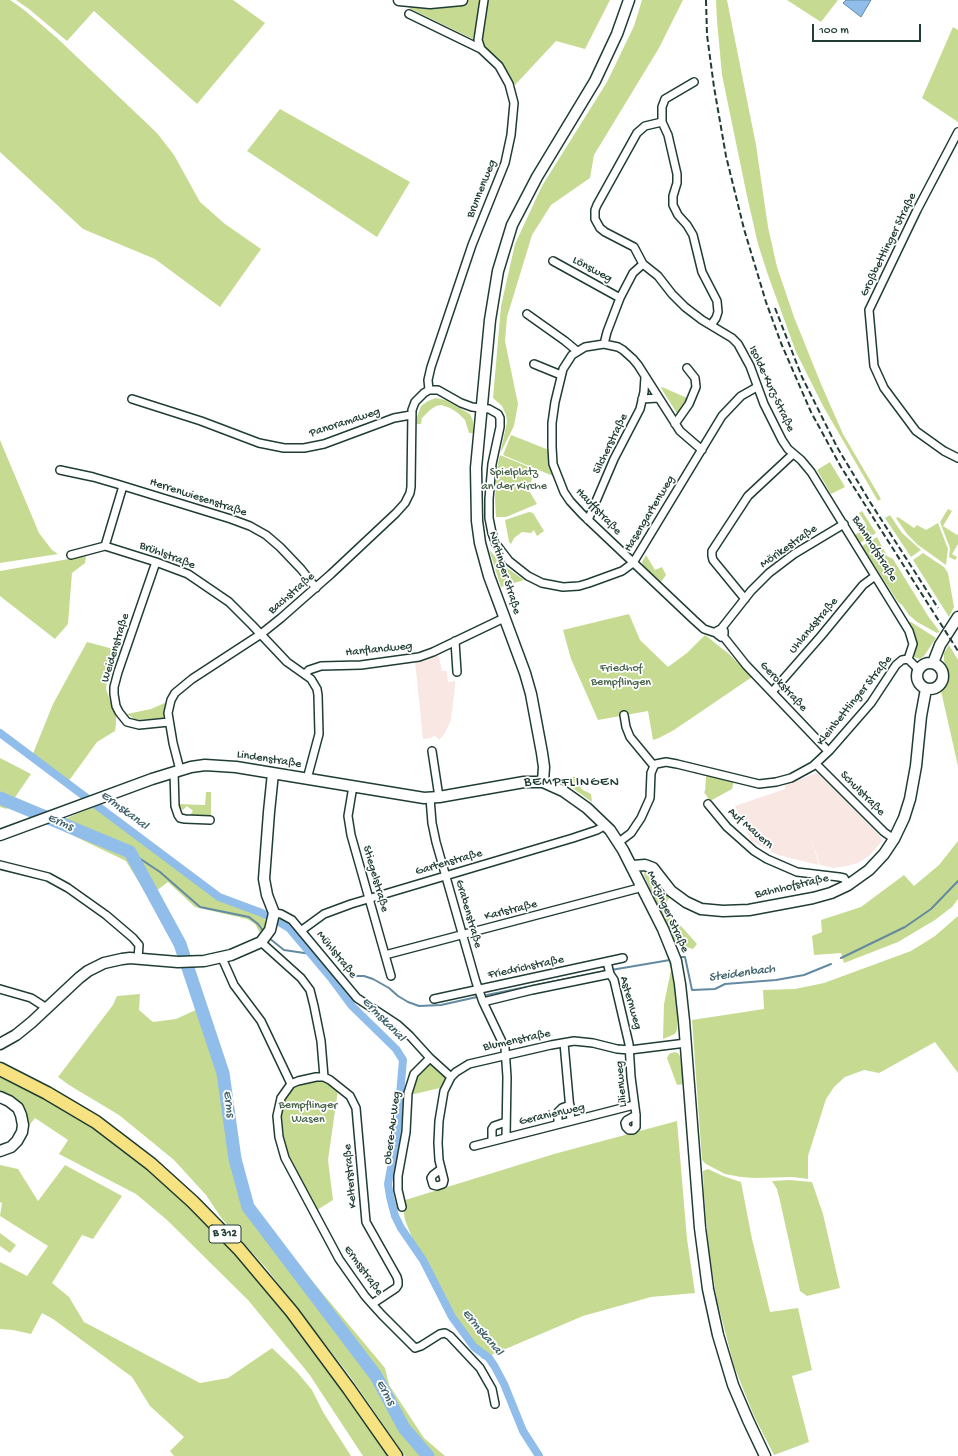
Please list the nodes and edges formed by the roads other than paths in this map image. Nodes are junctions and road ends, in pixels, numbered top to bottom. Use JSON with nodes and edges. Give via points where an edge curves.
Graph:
{"nodes":[{"id":1,"x":398,"y":0,"type":"edge"},
{"id":2,"x":462,"y":0,"type":"edge"},
{"id":3,"x":484,"y":0,"type":"edge"},
{"id":4,"x":629,"y":0,"type":"edge"},
{"id":5,"x":409,"y":14,"type":"dead end"},
{"id":6,"x":481,"y":49,"type":"junction"},
{"id":7,"x":694,"y":82,"type":"dead end"},
{"id":8,"x":662,"y":122,"type":"junction"},
{"id":9,"x":958,"y":132,"type":"edge"},
{"id":10,"x":553,"y":261,"type":"dead end"},
{"id":11,"x":643,"y":264,"type":"junction"},
{"id":12,"x":620,"y":298,"type":"junction"},
{"id":13,"x":527,"y":314,"type":"dead end"},
{"id":14,"x":711,"y":325,"type":"junction"},
{"id":15,"x":604,"y":344,"type":"junction"},
{"id":16,"x":577,"y":351,"type":"junction"},
{"id":17,"x":534,"y":364,"type":"dead end"},
{"id":18,"x":687,"y":368,"type":"dead end"},
{"id":19,"x":561,"y":375,"type":"junction"},
{"id":20,"x":645,"y":377,"type":"junction"},
{"id":21,"x":757,"y":387,"type":"junction"},
{"id":22,"x":429,"y":390,"type":"junction"},
{"id":23,"x":658,"y":398,"type":"junction"},
{"id":24,"x":132,"y":399,"type":"dead end"},
{"id":25,"x":642,"y":399,"type":"junction"},
{"id":26,"x":482,"y":408,"type":"junction"},
{"id":27,"x":411,"y":415,"type":"junction"},
{"id":28,"x":675,"y":424,"type":"junction"},
{"id":29,"x":702,"y":450,"type":"junction"},
{"id":30,"x":790,"y":452,"type":"junction"},
{"id":31,"x":958,"y":458,"type":"edge"},
{"id":32,"x":65,"y":476,"type":"dead end"},
{"id":33,"x":123,"y":486,"type":"junction"},
{"id":34,"x":588,"y":520,"type":"junction"},
{"id":35,"x":844,"y":524,"type":"junction"},
{"id":36,"x":105,"y":546,"type":"junction"},
{"id":37,"x":71,"y":555,"type":"dead end"},
{"id":38,"x":156,"y":562,"type":"junction"},
{"id":39,"x":633,"y":563,"type":"junction"},
{"id":40,"x":875,"y":576,"type":"junction"},
{"id":41,"x":316,"y":588,"type":"junction"},
{"id":42,"x":745,"y":599,"type":"junction"},
{"id":43,"x":958,"y":617,"type":"edge"},
{"id":44,"x":504,"y":618,"type":"junction"},
{"id":45,"x":720,"y":633,"type":"junction"},
{"id":46,"x":261,"y":634,"type":"junction"},
{"id":47,"x":455,"y":641,"type":"junction"},
{"id":48,"x":908,"y":659,"type":"junction"},
{"id":49,"x":933,"y":663,"type":"junction"},
{"id":50,"x":918,"y":669,"type":"junction"},
{"id":51,"x":457,"y":672,"type":"dead end"},
{"id":52,"x":305,"y":674,"type":"junction"},
{"id":53,"x":926,"y":689,"type":"junction"},
{"id":54,"x":772,"y":692,"type":"junction"},
{"id":55,"x":624,"y":715,"type":"dead end"},
{"id":56,"x":169,"y":722,"type":"junction"},
{"id":57,"x":432,"y":751,"type":"dead end"},
{"id":58,"x":828,"y":752,"type":"junction"},
{"id":59,"x":816,"y":764,"type":"junction"},
{"id":60,"x":654,"y":766,"type":"junction"},
{"id":61,"x":177,"y":771,"type":"junction"},
{"id":62,"x":274,"y":773,"type":"junction"},
{"id":63,"x":307,"y":779,"type":"junction"},
{"id":64,"x":543,"y":782,"type":"junction"},
{"id":65,"x":353,"y":786,"type":"junction"},
{"id":66,"x":434,"y":797,"type":"junction"},
{"id":67,"x":708,"y":804,"type":"dead end"},
{"id":68,"x":210,"y":820,"type":"dead end"},
{"id":69,"x":606,"y":825,"type":"junction"},
{"id":70,"x":0,"y":835,"type":"edge"},
{"id":71,"x":894,"y":839,"type":"junction"},
{"id":72,"x":619,"y":842,"type":"junction"},
{"id":73,"x":0,"y":866,"type":"edge"},
{"id":74,"x":632,"y":866,"type":"junction"},
{"id":75,"x":445,"y":876,"type":"junction"},
{"id":76,"x":848,"y":885,"type":"junction"},
{"id":77,"x":643,"y":887,"type":"junction"},
{"id":78,"x":369,"y":898,"type":"junction"},
{"id":79,"x":272,"y":922,"type":"junction"},
{"id":80,"x":302,"y":930,"type":"junction"},
{"id":81,"x":462,"y":935,"type":"junction"},
{"id":82,"x":263,"y":940,"type":"junction"},
{"id":83,"x":385,"y":955,"type":"junction"},
{"id":84,"x":138,"y":958,"type":"junction"},
{"id":85,"x":222,"y":958,"type":"junction"},
{"id":86,"x":623,"y":958,"type":"dead end"},
{"id":87,"x":607,"y":962,"type":"junction"},
{"id":88,"x":610,"y":974,"type":"junction"},
{"id":89,"x":391,"y":976,"type":"dead end"},
{"id":90,"x":0,"y":989,"type":"edge"},
{"id":91,"x":478,"y":990,"type":"junction"},
{"id":92,"x":434,"y":999,"type":"dead end"},
{"id":93,"x":483,"y":1002,"type":"junction"},
{"id":94,"x":47,"y":1009,"type":"junction"},
{"id":95,"x":564,"y":1042,"type":"junction"},
{"id":96,"x":686,"y":1043,"type":"junction"},
{"id":97,"x":0,"y":1044,"type":"edge"},
{"id":98,"x":630,"y":1050,"type":"junction"},
{"id":99,"x":505,"y":1055,"type":"junction"},
{"id":100,"x":430,"y":1058,"type":"junction"},
{"id":101,"x":0,"y":1070,"type":"edge"},
{"id":102,"x":451,"y":1076,"type":"junction"},
{"id":103,"x":324,"y":1077,"type":"junction"},
{"id":104,"x":291,"y":1084,"type":"junction"},
{"id":105,"x":0,"y":1097,"type":"edge"},
{"id":106,"x":570,"y":1105,"type":"junction"},
{"id":107,"x":634,"y":1105,"type":"junction"},
{"id":108,"x":636,"y":1115,"type":"dead end"},
{"id":109,"x":572,"y":1121,"type":"junction"},
{"id":110,"x":506,"y":1122,"type":"junction"},
{"id":111,"x":558,"y":1124,"type":"junction"},
{"id":112,"x":506,"y":1137,"type":"junction"},
{"id":113,"x":492,"y":1141,"type":"junction"},
{"id":114,"x":474,"y":1146,"type":"dead end"},
{"id":115,"x":0,"y":1151,"type":"edge"},
{"id":116,"x":441,"y":1169,"type":"dead end"},
{"id":117,"x":402,"y":1207,"type":"dead end"},
{"id":118,"x":372,"y":1304,"type":"junction"},
{"id":119,"x":495,"y":1404,"type":"dead end"},
{"id":120,"x":396,"y":1456,"type":"edge"},
{"id":121,"x":765,"y":1456,"type":"edge"}],
"edges":[{"from":1,"to":2,"type":"street","via":[[430,3]]},
{"from":3,"to":6,"type":"street","via":[[478,40]]},
{"from":4,"to":26,"type":"street","name":"Nürtinger Straße","via":[[617,34],[595,81],[537,177],[509,234],[498,271],[490,320]]},
{"from":5,"to":6,"type":"street","name":"Brunnenweg"},
{"from":6,"to":22,"type":"street","name":"Brunnenweg","via":[[499,66],[509,84],[514,103],[511,135],[505,163],[472,245],[431,367]]},
{"from":7,"to":8,"type":"street","via":[[665,99]]},
{"from":8,"to":11,"type":"street","name":"Isolde-Kurz-Straße","via":[[645,126],[637,133],[595,210],[595,219],[600,228],[634,247]]},
{"from":8,"to":14,"type":"street","via":[[668,135],[677,174],[673,205],[693,235],[702,272],[717,301],[718,312]]},
{"from":9,"to":31,"type":"street","name":"Großbettlinger Straße","via":[[869,310],[874,366],[884,388],[916,431]]},
{"from":10,"to":12,"type":"street","name":"Lönsweg"},
{"from":11,"to":12,"type":"street","via":[[633,273]]},
{"from":11,"to":14,"type":"street","name":"Isolde-Kurz-Straße","via":[[658,276],[685,307]]},
{"from":12,"to":15,"type":"street"},
{"from":13,"to":16,"type":"street"},
{"from":14,"to":21,"type":"street","name":"Isolde-Kurz-Straße","via":[[738,344],[750,366]]},
{"from":15,"to":16,"type":"street"},
{"from":15,"to":20,"type":"street","via":[[618,347],[628,353]]},
{"from":16,"to":19,"type":"street","name":"Hauffstraße","via":[[567,362]]},
{"from":17,"to":19,"type":"street"},
{"from":18,"to":28,"type":"street","via":[[695,378],[696,387],[689,404]]},
{"from":19,"to":34,"type":"street","name":"Hauffstraße","via":[[552,423],[553,464],[566,495]]},
{"from":20,"to":23,"type":"street"},
{"from":20,"to":25,"type":"street","name":"Silcherstraße"},
{"from":21,"to":29,"type":"street","name":"Hasengartenweg","via":[[741,396],[727,410]]},
{"from":21,"to":30,"type":"street","name":"Isolde-Kurz-Straße","via":[[771,419]]},
{"from":22,"to":26,"type":"street","via":[[438,390],[461,403]]},
{"from":22,"to":27,"type":"street","via":[[415,402]]},
{"from":23,"to":25,"type":"street"},
{"from":23,"to":28,"type":"street"},
{"from":24,"to":27,"type":"street","name":"Panoramaweg","via":[[259,443],[284,448],[324,444],[394,418]]},
{"from":25,"to":34,"type":"street","name":"Silcherstraße"},
{"from":26,"to":39,"type":"street","name":"Hasengartenweg","via":[[494,411],[500,418],[490,479],[489,518],[496,544],[508,561],[535,580],[562,587],[579,586],[595,581],[622,571]]},
{"from":26,"to":44,"type":"street","name":"Nürtinger Straße","via":[[476,473],[476,521],[485,562]]},
{"from":27,"to":41,"type":"street","name":"Bachstraße","via":[[411,487],[408,498],[396,513]]},
{"from":28,"to":29,"type":"street","via":[[685,437]]},
{"from":29,"to":39,"type":"street","name":"Hasengartenweg"},
{"from":30,"to":35,"type":"street","name":"Bahnhofstraße","via":[[811,472]]},
{"from":30,"to":42,"type":"street","via":[[748,496],[712,550],[713,560]]},
{"from":32,"to":33,"type":"street","name":"Herrenwiesenstraße","via":[[60,470]]},
{"from":33,"to":36,"type":"street"},
{"from":33,"to":41,"type":"street","name":"Herrenwiesenstraße","via":[[232,519],[255,529],[287,553]]},
{"from":34,"to":39,"type":"street","name":"Hauffstraße"},
{"from":35,"to":40,"type":"street","name":"Bahnhofstraße"},
{"from":35,"to":42,"type":"street","name":"Mörikestraße","via":[[785,560]]},
{"from":36,"to":37,"type":"street"},
{"from":36,"to":38,"type":"street","name":"Brühlstraße"},
{"from":38,"to":46,"type":"street","name":"Brühlstraße","via":[[188,574],[232,606]]},
{"from":38,"to":56,"type":"street","name":"Weidenstraße","via":[[118,672],[114,694],[116,706],[127,722],[139,725]]},
{"from":39,"to":45,"type":"street","name":"Gerokstraße","via":[[704,629]]},
{"from":40,"to":48,"type":"street","name":"Bahnhofstraße","via":[[911,635],[913,644]]},
{"from":40,"to":54,"type":"street","name":"Uhlandstraße","via":[[857,592]]},
{"from":41,"to":46,"type":"street","name":"Bachstraße"},
{"from":42,"to":45,"type":"street","name":"Mörikestraße"},
{"from":43,"to":49,"type":"street","via":[[940,645]]},
{"from":44,"to":47,"type":"street","name":"Hanflandweg"},
{"from":44,"to":64,"type":"street","name":"Nürtinger Straße","via":[[525,673],[533,703],[544,767]]},
{"from":45,"to":54,"type":"street","name":"Gerokstraße"},
{"from":46,"to":52,"type":"street","name":"Brühlstraße","via":[[283,658]]},
{"from":46,"to":56,"type":"street","name":"Bachstraße","via":[[175,693],[169,707]]},
{"from":47,"to":51,"type":"street"},
{"from":47,"to":52,"type":"street","name":"Hanflandweg","via":[[419,657],[361,665],[320,666]]},
{"from":48,"to":50,"type":"street"},
{"from":48,"to":58,"type":"street","name":"Kleinbettlinger Straße","via":[[896,665],[871,703]]},
{"from":49,"to":50,"type":"street","via":[[924,664]]},
{"from":49,"to":53,"type":"street","via":[[942,670],[943,678],[933,689]]},
{"from":50,"to":53,"type":"street","via":[[917,681]]},
{"from":52,"to":63,"type":"street","name":"Brühlstraße","via":[[311,678],[317,689],[319,734]]},
{"from":53,"to":71,"type":"street","name":"Bahnhofstraße","via":[[912,788],[904,818]]},
{"from":54,"to":58,"type":"street","name":"Gerokstraße"},
{"from":55,"to":60,"type":"street","via":[[630,737]]},
{"from":56,"to":61,"type":"street","name":"Bachstraße"},
{"from":57,"to":66,"type":"street","name":"Grabenstraße"},
{"from":58,"to":59,"type":"street","name":"Kleinbettlinger Straße"},
{"from":59,"to":60,"type":"street","name":"Kleinbettlinger Straße","via":[[783,781],[759,784],[677,764],[660,762]]},
{"from":59,"to":71,"type":"street","name":"Schulstraße"},
{"from":60,"to":72,"type":"street","via":[[651,773],[650,798],[646,808],[634,829]]},
{"from":61,"to":62,"type":"street","name":"Lindenstraße","via":[[215,765]]},
{"from":61,"to":68,"type":"street","name":"Bachstraße","via":[[175,806],[180,818]]},
{"from":61,"to":70,"type":"street","name":"Lindenstraße"},
{"from":62,"to":63,"type":"street","name":"Lindenstraße"},
{"from":62,"to":79,"type":"street","via":[[264,879]]},
{"from":63,"to":65,"type":"street","name":"Lindenstraße"},
{"from":64,"to":66,"type":"street","name":"Lindenstraße","via":[[520,782]]},
{"from":64,"to":69,"type":"street","name":"Metzinger Straße","via":[[571,796]]},
{"from":65,"to":66,"type":"street","name":"Lindenstraße"},
{"from":65,"to":78,"type":"street","name":"Stiegelstraße","via":[[349,825]]},
{"from":66,"to":75,"type":"street","name":"Grabenstraße","via":[[433,832]]},
{"from":67,"to":76,"type":"street","name":"Auf Mauern","via":[[727,827],[767,860],[797,872],[844,878]]},
{"from":69,"to":72,"type":"street","name":"Metzinger Straße"},
{"from":69,"to":75,"type":"street","name":"Gartenstraße","via":[[573,838]]},
{"from":71,"to":76,"type":"street","name":"Bahnhofstraße","via":[[876,863]]},
{"from":72,"to":74,"type":"street","name":"Metzinger Straße"},
{"from":73,"to":84,"type":"street","via":[[48,877],[68,888],[134,938],[139,945]]},
{"from":74,"to":76,"type":"street","name":"Bahnhofstraße","via":[[645,865],[652,868],[671,892],[686,902],[701,908],[723,911],[749,910],[813,898]]},
{"from":74,"to":77,"type":"street","name":"Metzinger Straße"},
{"from":75,"to":78,"type":"street","name":"Gartenstraße"},
{"from":75,"to":81,"type":"street","name":"Grabenstraße"},
{"from":77,"to":81,"type":"street","name":"Karlstraße"},
{"from":77,"to":96,"type":"street","name":"Metzinger Straße","via":[[676,961]]},
{"from":78,"to":80,"type":"street","name":"Gartenstraße","via":[[324,914]]},
{"from":78,"to":83,"type":"street","name":"Stiegelstraße"},
{"from":79,"to":80,"type":"street","name":"Mühlstraße","via":[[281,914],[287,916]]},
{"from":79,"to":82,"type":"street"},
{"from":80,"to":100,"type":"street","name":"Mühlstraße","via":[[357,998],[398,1025]]},
{"from":81,"to":83,"type":"street","name":"Karlstraße"},
{"from":81,"to":91,"type":"street","name":"Grabenstraße"},
{"from":82,"to":85,"type":"street"},
{"from":82,"to":103,"type":"street","via":[[310,990],[318,1023]]},
{"from":83,"to":89,"type":"street","name":"Stiegelstraße"},
{"from":84,"to":85,"type":"street","via":[[178,962],[201,962]]},
{"from":84,"to":94,"type":"street","via":[[114,960],[88,971]]},
{"from":85,"to":104,"type":"street","via":[[234,985],[260,1021]]},
{"from":86,"to":87,"type":"street","name":"Friedrichstraße"},
{"from":87,"to":88,"type":"street","name":"Asternweg"},
{"from":87,"to":91,"type":"street","name":"Friedrichstraße"},
{"from":88,"to":93,"type":"street"},
{"from":88,"to":98,"type":"street","name":"Asternweg","via":[[614,980]]},
{"from":90,"to":94,"type":"street","via":[[31,998]]},
{"from":91,"to":92,"type":"street","name":"Friedrichstraße"},
{"from":91,"to":93,"type":"street","name":"Grabenstraße"},
{"from":93,"to":99,"type":"street","name":"Grabenstraße","via":[[503,1043]]},
{"from":94,"to":97,"type":"street","via":[[16,1035]]},
{"from":95,"to":98,"type":"street","name":"Blumenstraße","via":[[589,1042]]},
{"from":95,"to":99,"type":"street","name":"Blumenstraße"},
{"from":95,"to":106,"type":"street"},
{"from":96,"to":98,"type":"street","name":"Blumenstraße"},
{"from":96,"to":121,"type":"street","name":"Metzinger Straße","via":[[702,1248],[712,1311],[733,1385]]},
{"from":98,"to":107,"type":"street","name":"Lilienweg"},
{"from":99,"to":102,"type":"street","name":"Blumenstraße","via":[[469,1064]]},
{"from":99,"to":110,"type":"street","name":"Grabenstraße"},
{"from":100,"to":102,"type":"street","name":"Mühlstraße"},
{"from":100,"to":117,"type":"street","name":"Obere-Au-Weg","via":[[414,1074],[408,1093],[406,1132],[398,1176]]},
{"from":101,"to":120,"type":"highway","number":"B 312","via":[[47,1093],[96,1122],[151,1164],[193,1202],[239,1249],[292,1312]]},
{"from":102,"to":116,"type":"street","via":[[444,1091],[439,1121]]},
{"from":103,"to":104,"type":"street","via":[[308,1078]]},
{"from":103,"to":118,"type":"street","name":"Kelterstraße","via":[[350,1096],[356,1108],[366,1222],[398,1281],[396,1288]]},
{"from":104,"to":118,"type":"street","name":"Ermsstraße","via":[[281,1098],[277,1116],[283,1151],[336,1253]]},
{"from":105,"to":115,"type":"street","via":[[18,1108],[23,1120],[22,1132],[17,1142]]},
{"from":106,"to":109,"type":"street"},
{"from":106,"to":111,"type":"street","via":[[558,1112]]},
{"from":107,"to":108,"type":"street","name":"Lilienweg"},
{"from":107,"to":109,"type":"street","name":"Geranienweg"},
{"from":109,"to":111,"type":"street","name":"Geranienweg"},
{"from":110,"to":112,"type":"street","name":"Grabenstraße"},
{"from":110,"to":113,"type":"street","via":[[494,1126]]},
{"from":111,"to":112,"type":"street","name":"Geranienweg"},
{"from":112,"to":113,"type":"street","name":"Geranienweg"},
{"from":113,"to":114,"type":"street","name":"Geranienweg"},
{"from":118,"to":119,"type":"street","name":"Ermsstraße","via":[[415,1348],[440,1334],[450,1336],[480,1368],[492,1389]]}]}
